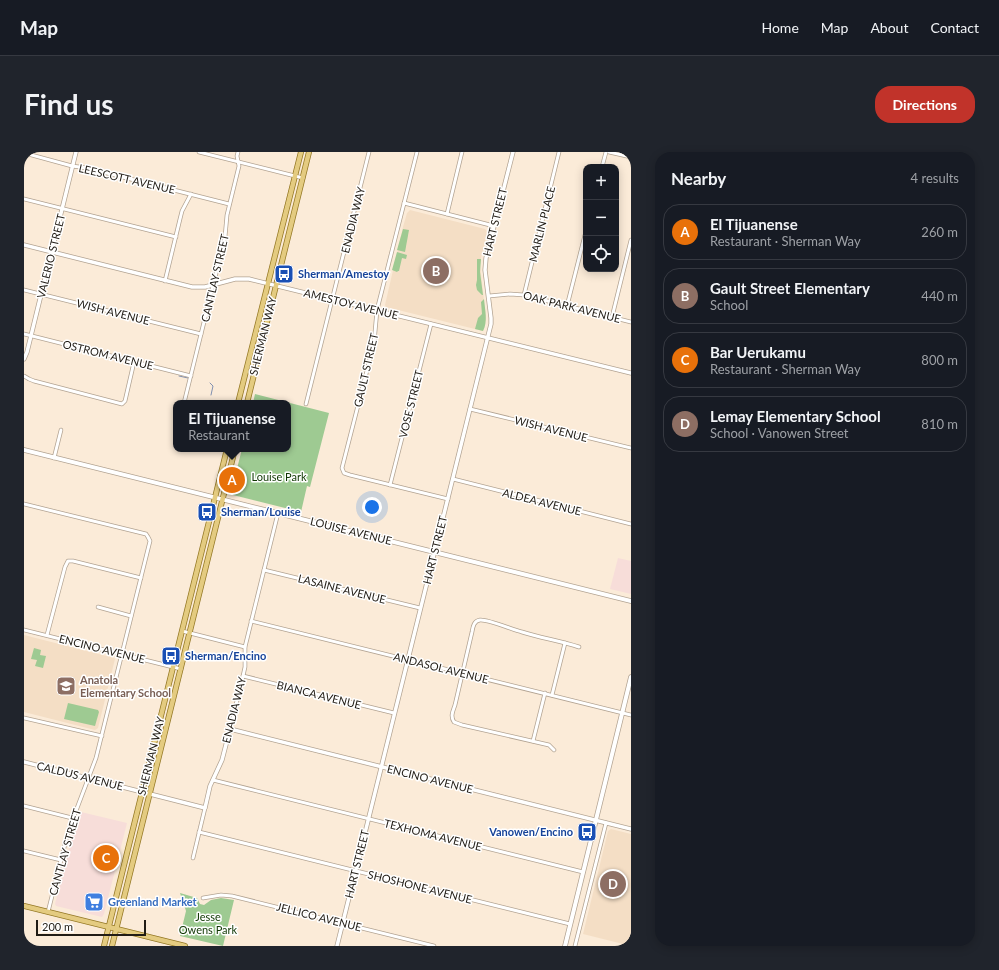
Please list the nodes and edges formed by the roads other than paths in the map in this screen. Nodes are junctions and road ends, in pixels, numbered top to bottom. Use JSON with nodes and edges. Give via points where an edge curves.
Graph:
{"nodes":[{"id":1,"x":76,"y":152,"type":"edge"},
{"id":2,"x":199,"y":152,"type":"edge"},
{"id":3,"x":238,"y":152,"type":"edge"},
{"id":4,"x":301,"y":152,"type":"edge"},
{"id":5,"x":309,"y":152,"type":"edge"},
{"id":6,"x":369,"y":152,"type":"edge"},
{"id":7,"x":416,"y":152,"type":"edge"},
{"id":8,"x":462,"y":152,"type":"edge"},
{"id":9,"x":513,"y":152,"type":"edge"},
{"id":10,"x":559,"y":152,"type":"edge"},
{"id":11,"x":606,"y":152,"type":"edge"},
{"id":12,"x":610,"y":152,"type":"edge"},
{"id":13,"x":24,"y":153,"type":"edge"},
{"id":14,"x":631,"y":157,"type":"edge"},
{"id":15,"x":238,"y":162,"type":"junction"},
{"id":16,"x":603,"y":164,"type":"edge"},
{"id":17,"x":72,"y":166,"type":"junction"},
{"id":18,"x":295,"y":176,"type":"junction"},
{"id":19,"x":302,"y":178,"type":"junction"},
{"id":20,"x":191,"y":194,"type":"junction"},
{"id":21,"x":24,"y":199,"type":"edge"},
{"id":22,"x":404,"y":203,"type":"junction"},
{"id":23,"x":229,"y":204,"type":"junction"},
{"id":24,"x":62,"y":209,"type":"junction"},
{"id":25,"x":447,"y":214,"type":"junction"},
{"id":26,"x":494,"y":226,"type":"junction"},
{"id":27,"x":585,"y":236,"type":"edge"},
{"id":28,"x":176,"y":237,"type":"junction"},
{"id":29,"x":631,"y":240,"type":"edge"},
{"id":30,"x":24,"y":245,"type":"edge"},
{"id":31,"x":52,"y":252,"type":"junction"},
{"id":32,"x":165,"y":281,"type":"junction"},
{"id":33,"x":268,"y":283,"type":"junction"},
{"id":34,"x":214,"y":285,"type":"junction"},
{"id":35,"x":276,"y":285,"type":"junction"},
{"id":36,"x":24,"y":290,"type":"edge"},
{"id":37,"x":41,"y":294,"type":"junction"},
{"id":38,"x":524,"y":295,"type":"junction"},
{"id":39,"x":489,"y":296,"type":"junction"},
{"id":40,"x":333,"y":299,"type":"junction"},
{"id":41,"x":567,"y":306,"type":"junction"},
{"id":42,"x":377,"y":310,"type":"junction"},
{"id":43,"x":612,"y":317,"type":"junction"},
{"id":44,"x":631,"y":322,"type":"edge"},
{"id":45,"x":431,"y":324,"type":"junction"},
{"id":46,"x":24,"y":334,"type":"edge"},
{"id":47,"x":202,"y":334,"type":"junction"},
{"id":48,"x":31,"y":336,"type":"junction"},
{"id":49,"x":488,"y":338,"type":"junction"},
{"id":50,"x":24,"y":359,"type":"edge"},
{"id":51,"x":134,"y":362,"type":"junction"},
{"id":52,"x":631,"y":373,"type":"edge"},
{"id":53,"x":24,"y":376,"type":"edge"},
{"id":54,"x":191,"y":376,"type":"junction"},
{"id":55,"x":185,"y":400,"type":"edge"},
{"id":56,"x":239,"y":400,"type":"edge"},
{"id":57,"x":247,"y":400,"type":"edge"},
{"id":58,"x":306,"y":404,"type":"dead end"},
{"id":59,"x":470,"y":409,"type":"junction"},
{"id":60,"x":61,"y":430,"type":"dead end"},
{"id":61,"x":631,"y":448,"type":"edge"},
{"id":62,"x":24,"y":450,"type":"edge"},
{"id":63,"x":226,"y":452,"type":"edge"},
{"id":64,"x":234,"y":452,"type":"edge"},
{"id":65,"x":54,"y":458,"type":"junction"},
{"id":66,"x":453,"y":480,"type":"junction"},
{"id":67,"x":390,"y":484,"type":"junction"},
{"id":68,"x":215,"y":498,"type":"junction"},
{"id":69,"x":448,"y":499,"type":"junction"},
{"id":70,"x":223,"y":500,"type":"junction"},
{"id":71,"x":24,"y":504,"type":"edge"},
{"id":72,"x":278,"y":513,"type":"junction"},
{"id":73,"x":631,"y":524,"type":"edge"},
{"id":74,"x":434,"y":552,"type":"junction"},
{"id":75,"x":264,"y":570,"type":"junction"},
{"id":76,"x":141,"y":578,"type":"junction"},
{"id":77,"x":631,"y":601,"type":"edge"},
{"id":78,"x":98,"y":607,"type":"dead end"},
{"id":79,"x":420,"y":608,"type":"junction"},
{"id":80,"x":132,"y":616,"type":"junction"},
{"id":81,"x":252,"y":621,"type":"junction"},
{"id":82,"x":24,"y":630,"type":"edge"},
{"id":83,"x":182,"y":631,"type":"junction"},
{"id":84,"x":190,"y":633,"type":"junction"},
{"id":85,"x":47,"y":635,"type":"junction"},
{"id":86,"x":565,"y":643,"type":"junction"},
{"id":87,"x":245,"y":647,"type":"junction"},
{"id":88,"x":579,"y":647,"type":"dead end"},
{"id":89,"x":122,"y":654,"type":"junction"},
{"id":90,"x":408,"y":659,"type":"junction"},
{"id":91,"x":173,"y":667,"type":"junction"},
{"id":92,"x":181,"y":669,"type":"junction"},
{"id":93,"x":462,"y":673,"type":"junction"},
{"id":94,"x":243,"y":676,"type":"junction"},
{"id":95,"x":631,"y":677,"type":"edge"},
{"id":96,"x":545,"y":693,"type":"junction"},
{"id":97,"x":552,"y":695,"type":"junction"},
{"id":98,"x":394,"y":713,"type":"junction"},
{"id":99,"x":622,"y":713,"type":"junction"},
{"id":100,"x":631,"y":715,"type":"edge"},
{"id":101,"x":24,"y":718,"type":"edge"},
{"id":102,"x":230,"y":729,"type":"junction"},
{"id":103,"x":102,"y":736,"type":"junction"},
{"id":104,"x":532,"y":741,"type":"junction"},
{"id":105,"x":554,"y":750,"type":"dead end"},
{"id":106,"x":24,"y":762,"type":"edge"},
{"id":107,"x":381,"y":767,"type":"junction"},
{"id":108,"x":88,"y":778,"type":"junction"},
{"id":109,"x":213,"y":780,"type":"junction"},
{"id":110,"x":142,"y":792,"type":"junction"},
{"id":111,"x":150,"y":794,"type":"junction"},
{"id":112,"x":24,"y":806,"type":"edge"},
{"id":113,"x":205,"y":808,"type":"junction"},
{"id":114,"x":72,"y":818,"type":"junction"},
{"id":115,"x":368,"y":819,"type":"junction"},
{"id":116,"x":596,"y":820,"type":"junction"},
{"id":117,"x":606,"y":823,"type":"junction"},
{"id":118,"x":631,"y":829,"type":"edge"},
{"id":119,"x":199,"y":832,"type":"junction"},
{"id":120,"x":24,"y":851,"type":"edge"},
{"id":121,"x":193,"y":858,"type":"dead end"},
{"id":122,"x":61,"y":860,"type":"junction"},
{"id":123,"x":356,"y":871,"type":"junction"},
{"id":124,"x":583,"y":872,"type":"junction"},
{"id":125,"x":203,"y":898,"type":"dead end"},
{"id":126,"x":24,"y":906,"type":"edge"},
{"id":127,"x":48,"y":912,"type":"junction"},
{"id":128,"x":343,"y":923,"type":"junction"},
{"id":129,"x":570,"y":924,"type":"junction"},
{"id":130,"x":109,"y":927,"type":"junction"},
{"id":131,"x":116,"y":929,"type":"junction"},
{"id":132,"x":104,"y":946,"type":"edge"},
{"id":133,"x":112,"y":946,"type":"edge"},
{"id":134,"x":185,"y":946,"type":"edge"},
{"id":135,"x":337,"y":946,"type":"edge"},
{"id":136,"x":434,"y":946,"type":"edge"},
{"id":137,"x":565,"y":946,"type":"edge"},
{"id":138,"x":575,"y":946,"type":"edge"}],
"edges":[{"from":1,"to":17,"type":"street","name":"VALERIO STREET"},
{"from":2,"to":15,"type":"street"},
{"from":3,"to":15,"type":"street","name":"CANTLAY STREET"},
{"from":4,"to":18,"type":"main road","name":"SHERMAN WAY"},
{"from":5,"to":19,"type":"main road","name":"SHERMAN WAY"},
{"from":6,"to":40,"type":"street","name":"ENADIA WAY"},
{"from":7,"to":22,"type":"street","name":"GAULT STREET"},
{"from":8,"to":25,"type":"street"},
{"from":9,"to":26,"type":"street","name":"HART STREET"},
{"from":10,"to":38,"type":"street","name":"MARLIN PLACE"},
{"from":11,"to":16,"type":"street"},
{"from":12,"to":14,"type":"street"},
{"from":13,"to":17,"type":"street","name":"LEESCOTT AVENUE"},
{"from":15,"to":18,"type":"street"},
{"from":15,"to":23,"type":"street","name":"CANTLAY STREET"},
{"from":17,"to":20,"type":"street","name":"LEESCOTT AVENUE"},
{"from":17,"to":24,"type":"street","name":"VALERIO STREET"},
{"from":18,"to":19,"type":"street"},
{"from":18,"to":33,"type":"main road","name":"SHERMAN WAY"},
{"from":19,"to":35,"type":"main road","name":"SHERMAN WAY"},
{"from":20,"to":23,"type":"street","name":"LEESCOTT AVENUE"},
{"from":20,"to":28,"type":"street","via":[[182,211]]},
{"from":21,"to":24,"type":"street"},
{"from":22,"to":25,"type":"street"},
{"from":22,"to":42,"type":"street","name":"GAULT STREET"},
{"from":23,"to":34,"type":"street","name":"CANTLAY STREET","via":[[225,237]]},
{"from":24,"to":28,"type":"street"},
{"from":24,"to":31,"type":"street","name":"VALERIO STREET"},
{"from":25,"to":26,"type":"street"},
{"from":26,"to":39,"type":"street","name":"HART STREET","via":[[485,264]]},
{"from":27,"to":41,"type":"street"},
{"from":28,"to":32,"type":"street"},
{"from":29,"to":43,"type":"street"},
{"from":30,"to":31,"type":"street","name":"AMESTOY AVENUE"},
{"from":31,"to":32,"type":"street","name":"AMESTOY AVENUE"},
{"from":31,"to":37,"type":"street","name":"VALERIO STREET"},
{"from":32,"to":34,"type":"street","name":"AMESTOY AVENUE","via":[[192,287]]},
{"from":33,"to":34,"type":"street","name":"AMESTOY AVENUE","via":[[245,278]]},
{"from":33,"to":35,"type":"street","name":"AMESTOY AVENUE"},
{"from":33,"to":56,"type":"main road","name":"SHERMAN WAY"},
{"from":34,"to":47,"type":"street","name":"CANTLAY STREET"},
{"from":35,"to":40,"type":"street","name":"AMESTOY AVENUE"},
{"from":35,"to":57,"type":"main road","name":"SHERMAN WAY"},
{"from":36,"to":37,"type":"street","name":"WISH AVENUE"},
{"from":37,"to":47,"type":"street","name":"WISH AVENUE"},
{"from":37,"to":48,"type":"street","name":"VALERIO STREET"},
{"from":38,"to":39,"type":"street","name":"OAK PARK AVENUE"},
{"from":38,"to":41,"type":"street","name":"OAK PARK AVENUE"},
{"from":39,"to":49,"type":"street","name":"HART STREET","via":[[492,321]]},
{"from":40,"to":42,"type":"street","name":"AMESTOY AVENUE"},
{"from":40,"to":58,"type":"street","name":"ENADIA WAY"},
{"from":41,"to":43,"type":"street","name":"OAK PARK AVENUE"},
{"from":42,"to":45,"type":"street","name":"AMESTOY AVENUE"},
{"from":42,"to":67,"type":"street","name":"GAULT STREET","via":[[374,343],[342,468],[350,475]]},
{"from":43,"to":44,"type":"street","name":"OAK PARK AVENUE"},
{"from":45,"to":49,"type":"street","name":"AMESTOY AVENUE"},
{"from":45,"to":67,"type":"street","name":"VOSE STREET"},
{"from":46,"to":48,"type":"street","name":"OSTROM AVENUE"},
{"from":47,"to":54,"type":"street","name":"CANTLAY STREET"},
{"from":48,"to":50,"type":"street","name":"VALERIO STREET"},
{"from":48,"to":51,"type":"street","name":"OSTROM AVENUE"},
{"from":49,"to":52,"type":"street","name":"AMESTOY AVENUE"},
{"from":49,"to":59,"type":"street","name":"HART STREET"},
{"from":51,"to":53,"type":"street","via":[[125,401],[120,404]]},
{"from":51,"to":54,"type":"street","name":"OSTROM AVENUE"},
{"from":54,"to":55,"type":"street","name":"CANTLAY STREET"},
{"from":59,"to":61,"type":"street","name":"WISH AVENUE"},
{"from":59,"to":66,"type":"street","name":"HART STREET"},
{"from":60,"to":65,"type":"street"},
{"from":62,"to":65,"type":"main road","name":"LOUISE AVENUE"},
{"from":63,"to":68,"type":"main road","name":"SHERMAN WAY"},
{"from":64,"to":70,"type":"main road","name":"SHERMAN WAY"},
{"from":65,"to":68,"type":"main road","name":"LOUISE AVENUE"},
{"from":66,"to":69,"type":"street","name":"HART STREET"},
{"from":66,"to":73,"type":"street","name":"ALDEA AVENUE"},
{"from":67,"to":69,"type":"street"},
{"from":68,"to":70,"type":"main road","name":"LOUISE AVENUE"},
{"from":68,"to":83,"type":"main road","name":"SHERMAN WAY"},
{"from":69,"to":74,"type":"street","name":"HART STREET"},
{"from":70,"to":72,"type":"main road","name":"LOUISE AVENUE"},
{"from":70,"to":84,"type":"main road","name":"SHERMAN WAY"},
{"from":71,"to":76,"type":"street","name":"CANTLAY STREET","via":[[146,534],[150,543]]},
{"from":72,"to":74,"type":"main road","name":"LOUISE AVENUE"},
{"from":72,"to":75,"type":"street","name":"ENADIA WAY"},
{"from":74,"to":77,"type":"main road","name":"LOUISE AVENUE"},
{"from":74,"to":79,"type":"street","name":"HART STREET"},
{"from":75,"to":79,"type":"street","name":"LASAINE AVENUE"},
{"from":75,"to":81,"type":"street","name":"ENADIA WAY"},
{"from":76,"to":80,"type":"street","name":"CANTLAY STREET"},
{"from":76,"to":85,"type":"street","via":[[68,561],[64,567]]},
{"from":78,"to":80,"type":"street"},
{"from":79,"to":90,"type":"street","name":"HART STREET"},
{"from":80,"to":89,"type":"street","name":"CANTLAY STREET"},
{"from":81,"to":87,"type":"street","name":"ENADIA WAY"},
{"from":81,"to":90,"type":"street","name":"ANDASOL AVENUE"},
{"from":82,"to":85,"type":"street","name":"ENCINO AVENUE"},
{"from":83,"to":84,"type":"street"},
{"from":83,"to":91,"type":"main road","name":"SHERMAN WAY"},
{"from":84,"to":87,"type":"street"},
{"from":84,"to":92,"type":"main road","name":"SHERMAN WAY"},
{"from":85,"to":89,"type":"street","name":"ENCINO AVENUE"},
{"from":86,"to":88,"type":"street"},
{"from":86,"to":93,"type":"street","via":[[479,620],[472,628]]},
{"from":86,"to":97,"type":"street"},
{"from":87,"to":94,"type":"street","name":"ENADIA WAY"},
{"from":89,"to":91,"type":"street","name":"ENCINO AVENUE"},
{"from":89,"to":103,"type":"street","name":"CANTLAY STREET"},
{"from":90,"to":93,"type":"street","name":"ANDASOL AVENUE"},
{"from":90,"to":98,"type":"street","name":"HART STREET"},
{"from":91,"to":92,"type":"street","name":"ENCINO AVENUE"},
{"from":91,"to":110,"type":"main road","name":"SHERMAN WAY"},
{"from":92,"to":111,"type":"main road","name":"SHERMAN WAY"},
{"from":93,"to":96,"type":"street","name":"ANDASOL AVENUE"},
{"from":93,"to":104,"type":"street","via":[[452,712],[454,722]]},
{"from":94,"to":98,"type":"street","name":"BIANCA AVENUE"},
{"from":94,"to":102,"type":"street","name":"ENADIA WAY"},
{"from":95,"to":99,"type":"main road"},
{"from":96,"to":97,"type":"street","name":"ANDASOL AVENUE"},
{"from":96,"to":104,"type":"street"},
{"from":97,"to":99,"type":"street","name":"ANDASOL AVENUE"},
{"from":98,"to":107,"type":"street","name":"HART STREET"},
{"from":99,"to":100,"type":"street","name":"ANDASOL AVENUE"},
{"from":99,"to":116,"type":"main road"},
{"from":101,"to":103,"type":"street"},
{"from":102,"to":107,"type":"street","name":"ENCINO AVENUE"},
{"from":102,"to":109,"type":"street","name":"ENADIA WAY","via":[[222,760]]},
{"from":103,"to":108,"type":"street","name":"CANTLAY STREET"},
{"from":104,"to":105,"type":"street","via":[[549,745]]},
{"from":106,"to":108,"type":"street","name":"CALDUS AVENUE"},
{"from":107,"to":115,"type":"street","name":"HART STREET"},
{"from":107,"to":116,"type":"street","name":"ENCINO AVENUE"},
{"from":108,"to":110,"type":"street","name":"CALDUS AVENUE"},
{"from":108,"to":114,"type":"street","name":"CANTLAY STREET"},
{"from":109,"to":113,"type":"street","name":"ENADIA WAY"},
{"from":109,"to":115,"type":"street","name":"TEXHOMA AVENUE"},
{"from":110,"to":111,"type":"street","name":"CALDUS AVENUE"},
{"from":110,"to":130,"type":"main road","name":"SHERMAN WAY"},
{"from":111,"to":113,"type":"street","name":"CALDUS AVENUE"},
{"from":111,"to":131,"type":"main road","name":"SHERMAN WAY"},
{"from":112,"to":114,"type":"street"},
{"from":113,"to":119,"type":"street","name":"ENADIA WAY"},
{"from":114,"to":122,"type":"street","name":"CANTLAY STREET"},
{"from":115,"to":123,"type":"street","name":"HART STREET"},
{"from":115,"to":124,"type":"street","name":"TEXHOMA AVENUE"},
{"from":116,"to":117,"type":"street","name":"ENCINO AVENUE"},
{"from":116,"to":124,"type":"main road"},
{"from":117,"to":118,"type":"street","name":"ENCINO AVENUE"},
{"from":117,"to":138,"type":"street"},
{"from":119,"to":121,"type":"street","name":"ENADIA WAY"},
{"from":119,"to":123,"type":"street","name":"SHOSHONE AVENUE"},
{"from":120,"to":122,"type":"street"},
{"from":122,"to":127,"type":"street","name":"CANTLAY STREET"},
{"from":123,"to":128,"type":"street","name":"HART STREET"},
{"from":123,"to":129,"type":"street","name":"SHOSHONE AVENUE"},
{"from":124,"to":129,"type":"main road"},
{"from":125,"to":128,"type":"street","name":"JELLICO AVENUE","via":[[232,896]]},
{"from":126,"to":127,"type":"main road"},
{"from":127,"to":130,"type":"main road"},
{"from":128,"to":135,"type":"street","name":"HART STREET"},
{"from":128,"to":136,"type":"street","name":"JELLICO AVENUE"},
{"from":129,"to":137,"type":"main road"},
{"from":130,"to":131,"type":"main road"},
{"from":130,"to":132,"type":"main road","name":"SHERMAN WAY"},
{"from":131,"to":133,"type":"main road","name":"SHERMAN WAY"},
{"from":131,"to":134,"type":"main road"}]}
